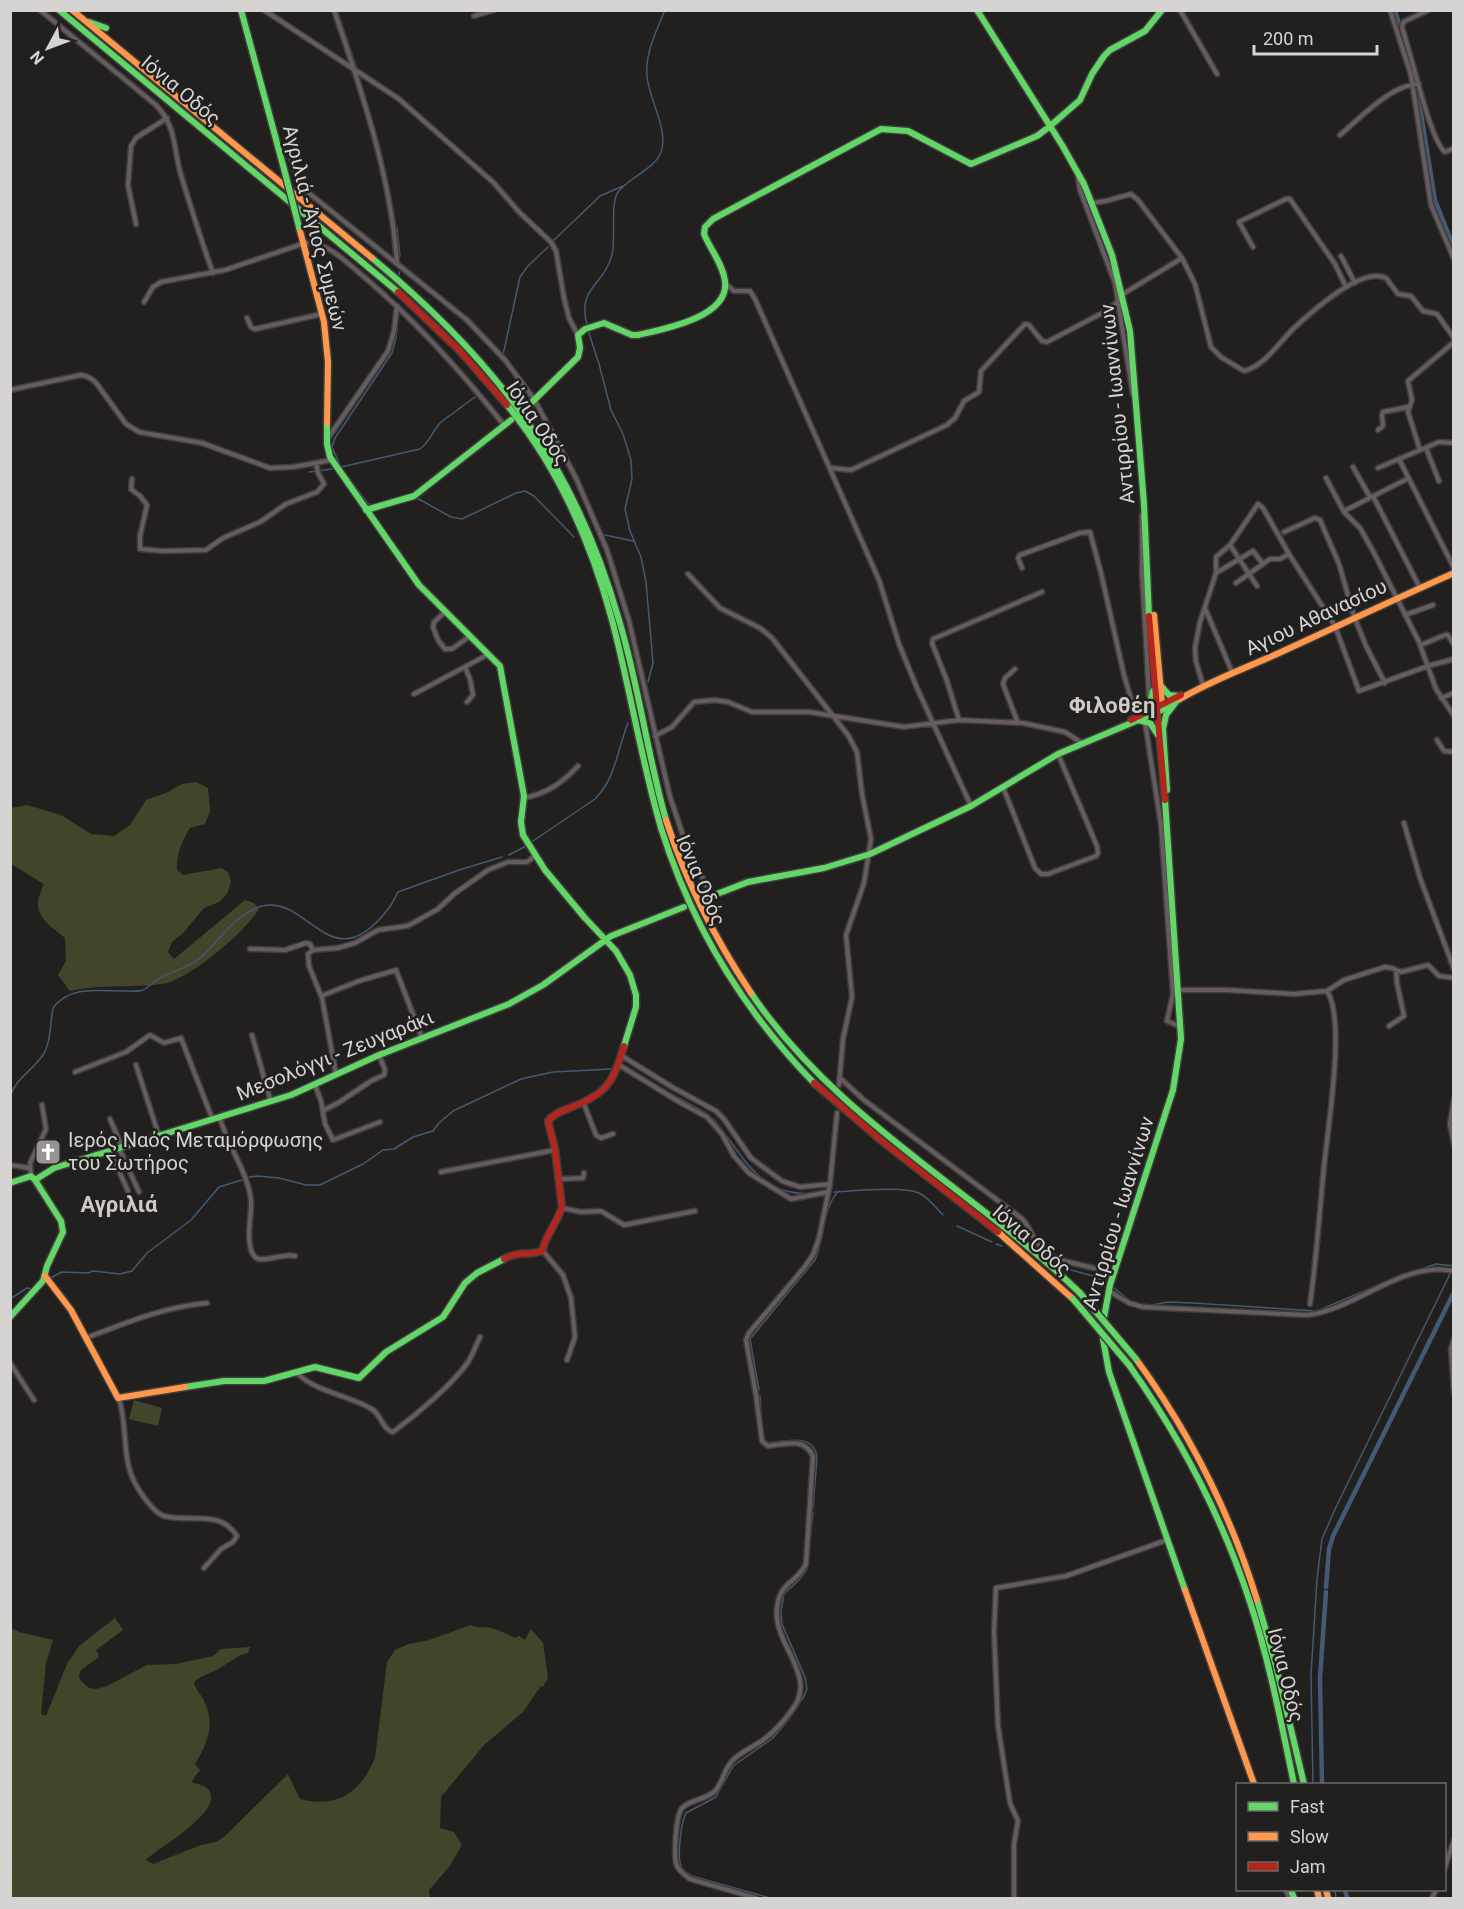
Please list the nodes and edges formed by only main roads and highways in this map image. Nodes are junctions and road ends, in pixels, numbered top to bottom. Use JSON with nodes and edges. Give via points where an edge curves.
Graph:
{"nodes":[{"id":1,"x":59,"y":10,"type":"edge"},
{"id":2,"x":72,"y":10,"type":"edge"},
{"id":3,"x":241,"y":10,"type":"edge"},
{"id":4,"x":977,"y":10,"type":"edge"},
{"id":5,"x":1162,"y":10,"type":"edge"},
{"id":6,"x":85,"y":21,"type":"junction"},
{"id":7,"x":106,"y":28,"type":"dead end"},
{"id":8,"x":163,"y":76,"type":"dead end"},
{"id":9,"x":181,"y":101,"type":"junction"},
{"id":10,"x":1050,"y":127,"type":"junction"},
{"id":11,"x":528,"y":406,"type":"dead end"},
{"id":12,"x":511,"y":420,"type":"dead end"},
{"id":13,"x":366,"y":510,"type":"junction"},
{"id":14,"x":1454,"y":573,"type":"edge"},
{"id":15,"x":1158,"y":681,"type":"junction"},
{"id":16,"x":1178,"y":699,"type":"junction"},
{"id":17,"x":1160,"y":708,"type":"junction"},
{"id":18,"x":1140,"y":718,"type":"junction"},
{"id":19,"x":1163,"y":729,"type":"junction"},
{"id":20,"x":1159,"y":737,"type":"junction"},
{"id":21,"x":1169,"y":843,"type":"junction"},
{"id":22,"x":704,"y":899,"type":"dead end"},
{"id":23,"x":684,"y":907,"type":"dead end"},
{"id":24,"x":606,"y":940,"type":"junction"},
{"id":25,"x":33,"y":1178,"type":"junction"},
{"id":26,"x":10,"y":1183,"type":"edge"},
{"id":27,"x":45,"y":1276,"type":"junction"},
{"id":28,"x":10,"y":1317,"type":"edge"},
{"id":29,"x":1253,"y":1783,"type":"edge"},
{"id":30,"x":1294,"y":1783,"type":"edge"},
{"id":31,"x":1304,"y":1783,"type":"edge"}],
"edges":[{"from":1,"to":30,"type":"main road","name":"Ιόνια Οδός","bridge":true,"via":[[400,293],[451,339],[522,424],[570,506],[591,552],[614,628],[663,833],[686,893],[726,971],[763,1024],[827,1095],[1009,1239],[1073,1299],[1159,1407],[1191,1462],[1240,1572],[1261,1641]]},
{"from":2,"to":6,"type":"main road","name":"Ιόνια Οδός"},
{"from":3,"to":13,"type":"main road","name":"Αγριλιά - Άγιος Συμεών","bridge":true,"via":[[322,314],[328,362],[327,439],[332,460]]},
{"from":4,"to":10,"type":"main road","name":"Αντιρρίου - Ιωαννίνων"},
{"from":5,"to":10,"type":"main road","via":[[1145,31],[1104,56],[1080,100]]},
{"from":6,"to":7,"type":"main road"},
{"from":6,"to":9,"type":"main road","name":"Ιόνια Οδός"},
{"from":8,"to":9,"type":"main road"},
{"from":9,"to":31,"type":"main road","name":"Ιόνια Οδός","bridge":true,"via":[[430,308],[481,359],[519,406],[564,478],[597,551],[621,625],[667,822],[704,914],[745,985],[794,1048],[841,1097],[1028,1244],[1080,1293],[1136,1359],[1208,1474],[1249,1575],[1286,1704]]},
{"from":10,"to":11,"type":"main road","via":[[971,165],[908,131],[881,129],[707,225],[705,236],[725,284],[723,299],[717,305],[680,323],[634,335],[604,323],[588,328],[578,334],[578,357]]},
{"from":10,"to":15,"type":"main road","name":"Αντιρρίου - Ιωαννίνων","via":[[1092,202],[1112,255],[1132,347]]},
{"from":12,"to":13,"type":"main road","via":[[414,496]]},
{"from":13,"to":24,"type":"main road","name":"Αγριλιά - Άγιος Συμεών","via":[[415,579],[498,663],[524,798],[523,835],[534,855]]},
{"from":14,"to":16,"type":"main road","name":"Αγιου Αθανασίου"},
{"from":15,"to":16,"type":"main road","via":[[1169,695]]},
{"from":15,"to":17,"type":"main road","name":"Αντιρρίου - Ιωαννίνων"},
{"from":15,"to":18,"type":"main road"},
{"from":16,"to":17,"type":"main road","name":"Αγιου Αθανασίου"},
{"from":16,"to":19,"type":"main road","via":[[1166,715]]},
{"from":17,"to":18,"type":"main road"},
{"from":17,"to":19,"type":"main road","name":"Αντιρρίου - Ιωαννίνων"},
{"from":17,"to":20,"type":"main road","name":"Αντιρρίου - Ιωαννίνων"},
{"from":18,"to":20,"type":"main road","via":[[1153,726]]},
{"from":18,"to":22,"type":"main road","via":[[1058,754],[971,806],[870,854],[824,868],[748,882]]},
{"from":19,"to":21,"type":"main road","name":"Αντιρρίου - Ιωαννίνων"},
{"from":20,"to":21,"type":"main road","name":"Αντιρρίου - Ιωαννίνων"},
{"from":21,"to":29,"type":"main road","name":"Αντιρρίου - Ιωαννίνων","via":[[1181,1027],[1179,1063],[1108,1291],[1102,1328],[1107,1365]]},
{"from":23,"to":24,"type":"main road","name":"Μεσολόγγι - Ζευγαράκι"},
{"from":24,"to":25,"type":"main road","name":"Μεσολόγγι - Ζευγαράκι","via":[[526,995],[315,1085],[271,1103],[110,1150]]},
{"from":24,"to":27,"type":"main road","name":"Αγριλιά - Άγιος Συμεών","via":[[628,969],[636,1007],[619,1065],[601,1092],[584,1104],[549,1118],[562,1208],[545,1237],[542,1251],[516,1253],[477,1273],[465,1283],[443,1317],[386,1352],[358,1378],[319,1367],[264,1381],[224,1381],[118,1398],[71,1310]]},
{"from":25,"to":26,"type":"main road","name":"Μεσολόγγι - Ζευγαράκι"},
{"from":25,"to":27,"type":"main road","via":[[63,1229]]},
{"from":27,"to":28,"type":"main road"}]}
